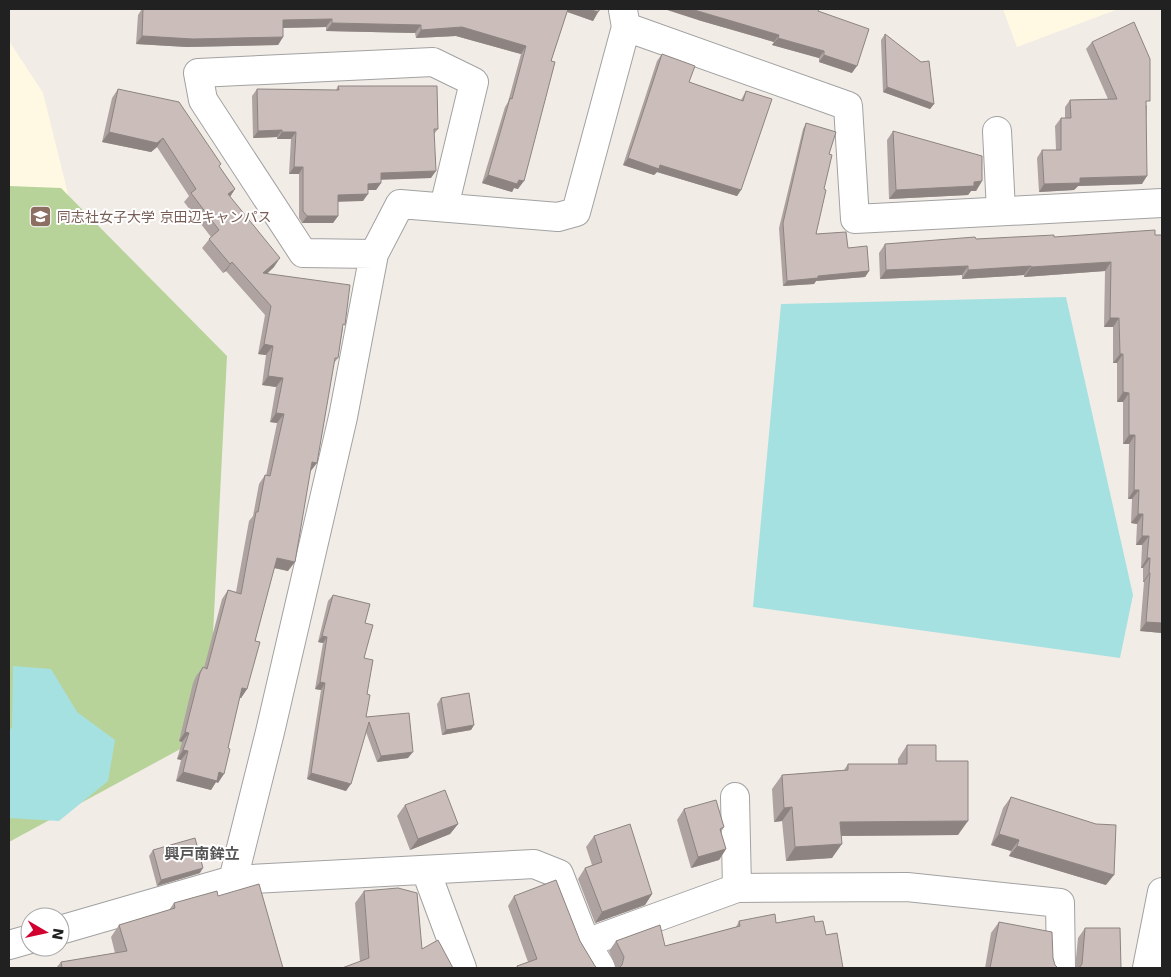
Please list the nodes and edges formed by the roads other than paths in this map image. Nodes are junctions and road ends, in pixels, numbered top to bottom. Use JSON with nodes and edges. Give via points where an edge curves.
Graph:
{"nodes":[{"id":1,"x":624,"y":18,"type":"edge"},
{"id":2,"x":996,"y":131,"type":"dead end"},
{"id":3,"x":1162,"y":203,"type":"edge"},
{"id":4,"x":444,"y":207,"type":"junction"},
{"id":5,"x":1001,"y":212,"type":"junction"},
{"id":6,"x":374,"y":254,"type":"junction"},
{"id":7,"x":736,"y":797,"type":"dead end"},
{"id":8,"x":426,"y":871,"type":"junction"},
{"id":9,"x":233,"y":880,"type":"junction"},
{"id":10,"x":738,"y":888,"type":"junction"},
{"id":11,"x":1162,"y":892,"type":"edge"},
{"id":12,"x":70,"y":927,"type":"edge"},
{"id":13,"x":586,"y":943,"type":"junction"},
{"id":14,"x":462,"y":968,"type":"edge"},
{"id":15,"x":601,"y":968,"type":"edge"},
{"id":16,"x":1061,"y":968,"type":"edge"},
{"id":17,"x":1147,"y":968,"type":"edge"}],
"edges":[{"from":1,"to":4,"type":"street","via":[[576,212],[558,217]]},
{"from":1,"to":5,"type":"street","via":[[848,106],[855,219]]},
{"from":2,"to":5,"type":"street"},
{"from":3,"to":5,"type":"street"},
{"from":4,"to":6,"type":"street","via":[[400,204]]},
{"from":4,"to":6,"type":"street","via":[[474,82],[433,62],[198,73],[203,100],[303,253]]},
{"from":6,"to":9,"type":"street","via":[[340,426]]},
{"from":7,"to":10,"type":"street"},
{"from":8,"to":9,"type":"street"},
{"from":8,"to":13,"type":"street","via":[[534,864],[558,874]]},
{"from":8,"to":14,"type":"street"},
{"from":9,"to":12,"type":"street"},
{"from":10,"to":13,"type":"street"},
{"from":10,"to":16,"type":"street","via":[[907,888],[1060,903]]},
{"from":11,"to":17,"type":"street"},
{"from":13,"to":15,"type":"street"}]}
